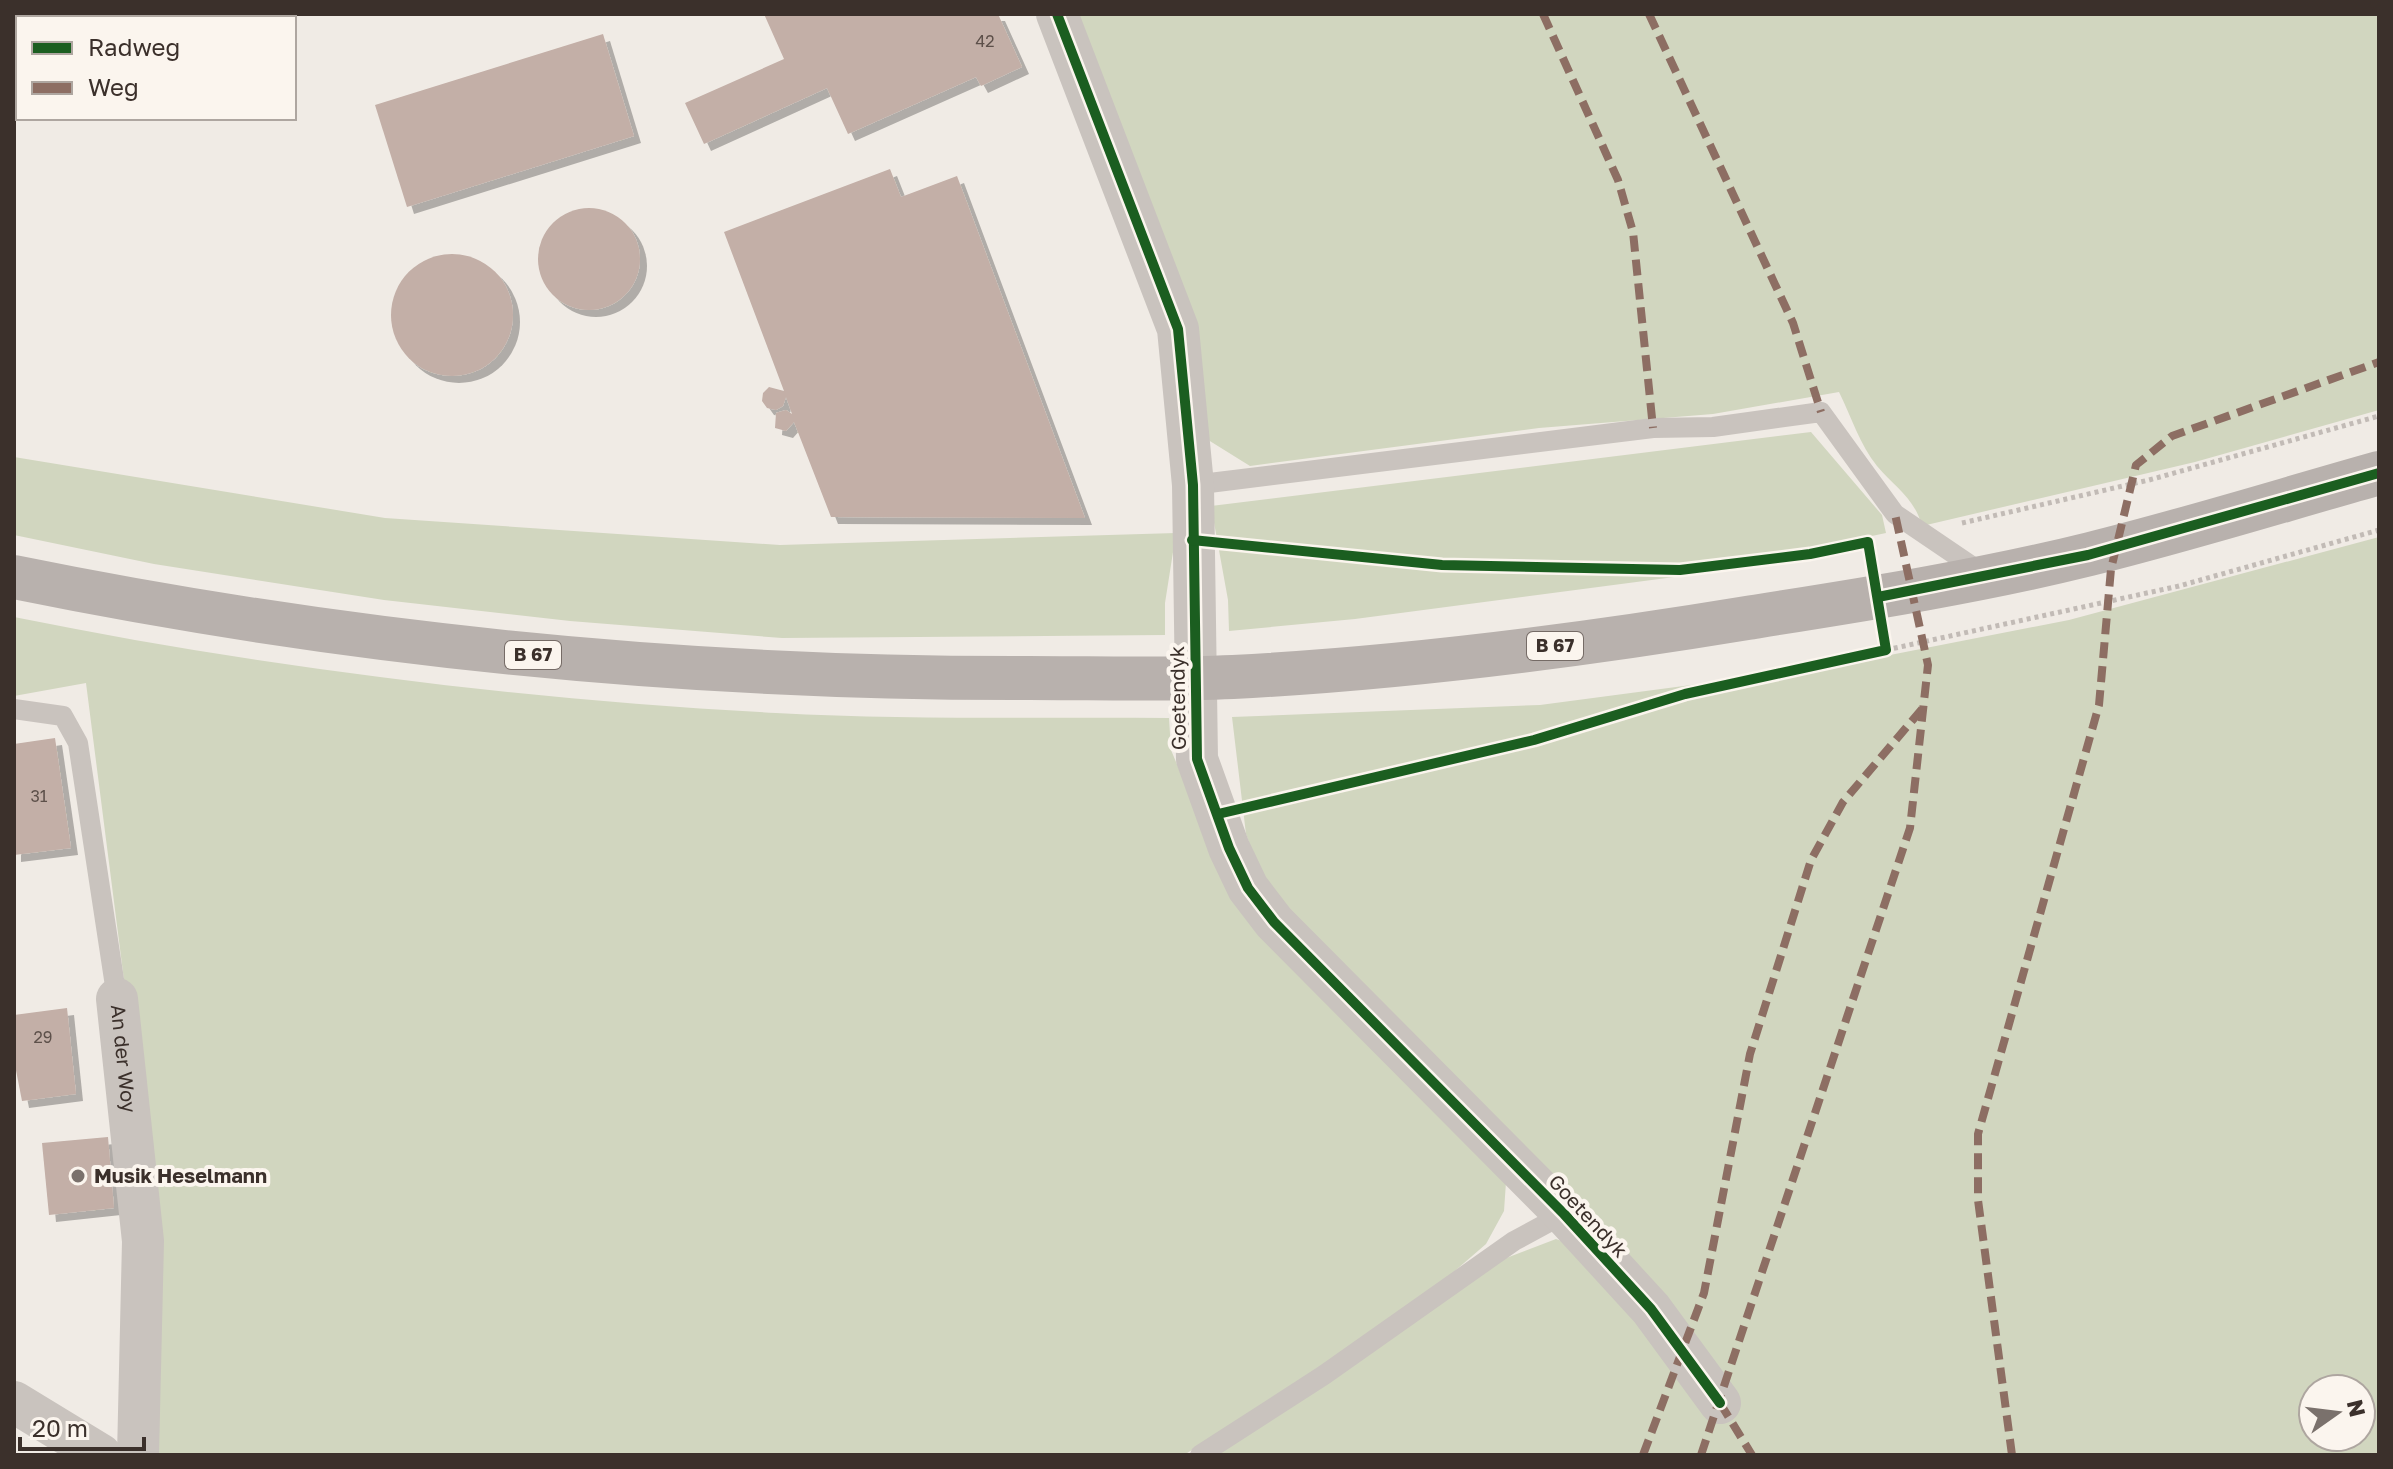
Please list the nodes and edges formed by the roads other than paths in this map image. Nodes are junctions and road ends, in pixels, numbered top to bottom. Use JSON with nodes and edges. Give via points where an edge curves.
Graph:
{"nodes":[{"id":1,"x":1057,"y":14,"type":"edge"},
{"id":2,"x":2379,"y":473,"type":"edge"},
{"id":3,"x":1193,"y":485,"type":"junction"},
{"id":4,"x":2111,"y":569,"type":"dead end"},
{"id":5,"x":14,"y":577,"type":"edge"},
{"id":6,"x":14,"y":709,"type":"edge"},
{"id":7,"x":117,"y":999,"type":"joint"},
{"id":8,"x":1564,"y":1214,"type":"junction"},
{"id":9,"x":14,"y":1402,"type":"edge"},
{"id":10,"x":1720,"y":1403,"type":"dead end"},
{"id":11,"x":101,"y":1455,"type":"edge"},
{"id":12,"x":138,"y":1455,"type":"edge"},
{"id":13,"x":1200,"y":1455,"type":"edge"}],
"edges":[{"from":1,"to":3,"type":"street","name":"Goetendyk","via":[[1178,329]]},
{"from":2,"to":5,"type":"main road","number":"B 67","via":[[2088,555],[1878,597],[1430,662],[1230,677],[908,679],[623,663],[303,627],[162,607]]},
{"from":3,"to":4,"type":"lane","via":[[1821,412],[1895,514],[1982,573]]},
{"from":3,"to":8,"type":"street","name":"Goetendyk","via":[[1197,759],[1248,888],[1274,922]]},
{"from":6,"to":7,"type":"lane","name":"An der Woy","via":[[63,716],[78,743]]},
{"from":7,"to":12,"type":"street","name":"An der Woy","via":[[143,1241]]},
{"from":8,"to":10,"type":"street","name":"Goetendyk","via":[[1651,1309]]},
{"from":8,"to":13,"type":"lane","via":[[1514,1241]]},
{"from":9,"to":11,"type":"street"}]}
